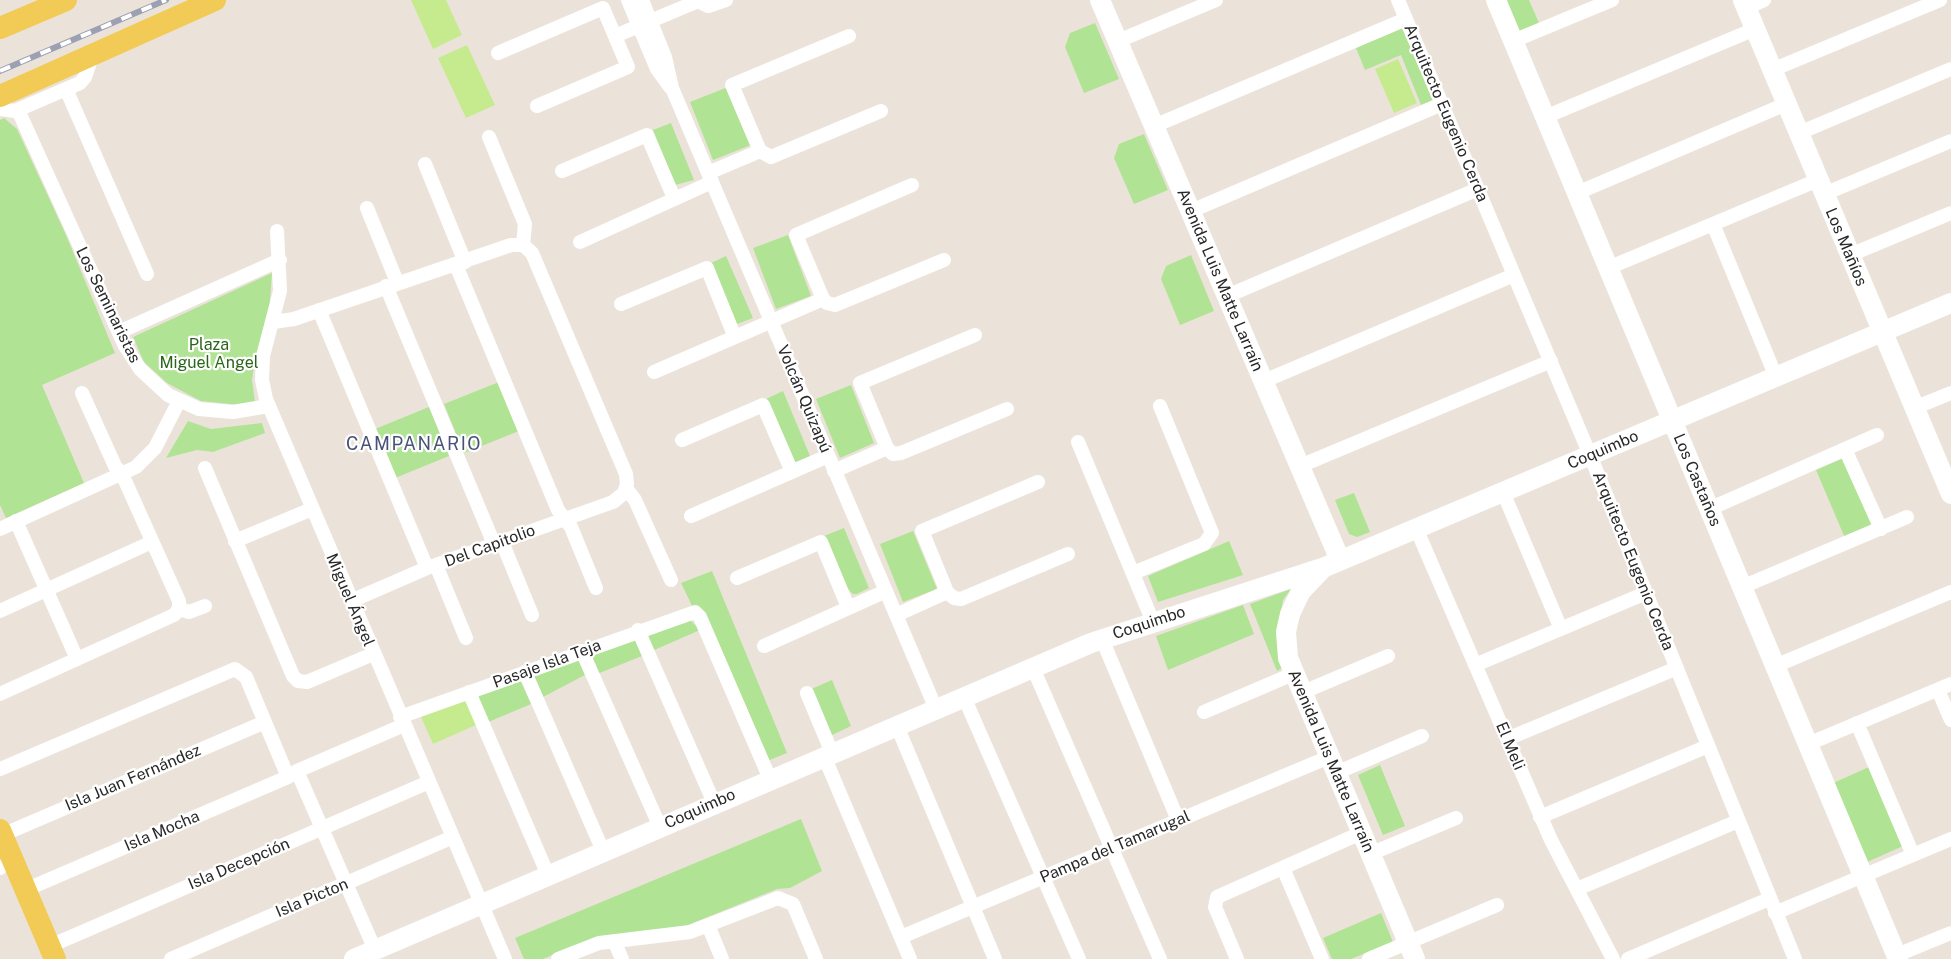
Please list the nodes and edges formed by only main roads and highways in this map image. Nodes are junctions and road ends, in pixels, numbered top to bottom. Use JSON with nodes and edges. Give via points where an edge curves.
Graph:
{"nodes":[{"id":1,"x":66,"y":0,"type":"edge"},
{"id":2,"x":215,"y":0,"type":"edge"},
{"id":3,"x":189,"y":6,"type":"edge"},
{"id":4,"x":0,"y":28,"type":"edge"},
{"id":5,"x":0,"y":96,"type":"edge"},
{"id":6,"x":1,"y":833,"type":"edge"},
{"id":7,"x":0,"y":866,"type":"edge"},
{"id":8,"x":49,"y":955,"type":"edge"}],
"edges":[{"from":1,"to":4,"type":"main road"},
{"from":2,"to":3,"type":"main road"},
{"from":3,"to":5,"type":"main road"},
{"from":6,"to":8,"type":"main road"},
{"from":7,"to":8,"type":"main road"}]}
